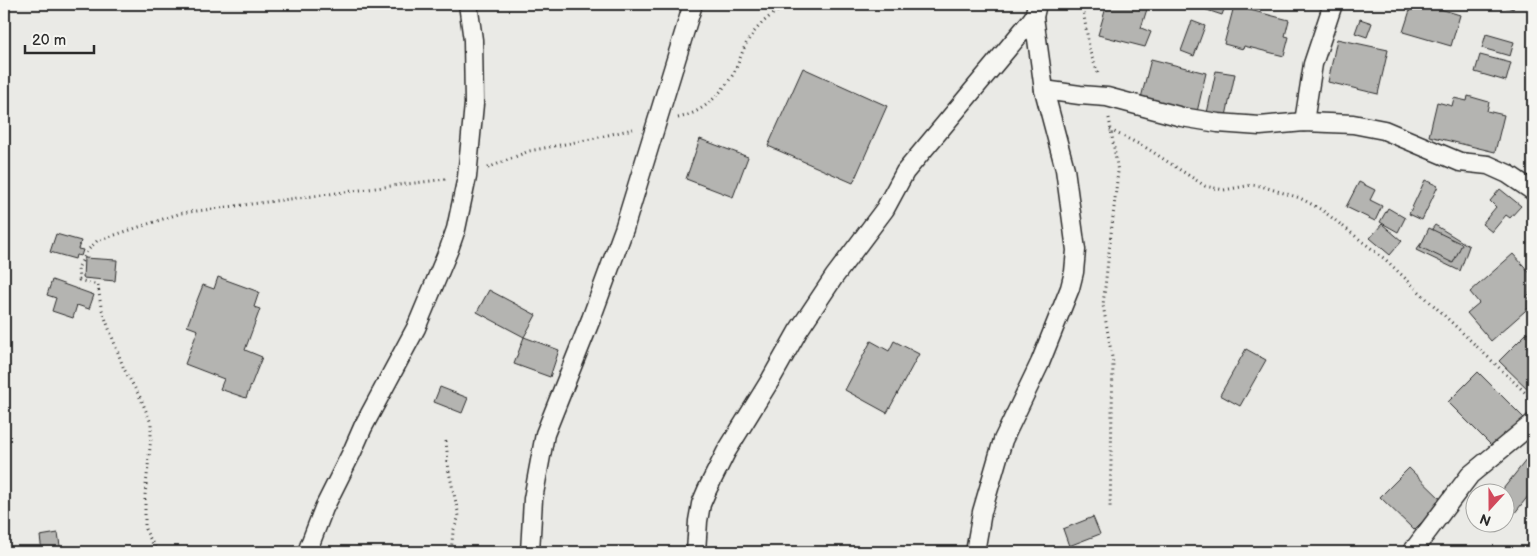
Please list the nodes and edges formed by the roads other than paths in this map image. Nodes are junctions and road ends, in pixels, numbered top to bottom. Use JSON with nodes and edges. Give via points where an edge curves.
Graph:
{"nodes":[{"id":1,"x":468,"y":4,"type":"edge"},
{"id":2,"x":693,"y":4,"type":"edge"},
{"id":3,"x":1333,"y":4,"type":"edge"},
{"id":4,"x":1035,"y":10,"type":"edge"},
{"id":5,"x":1044,"y":90,"type":"junction"},
{"id":6,"x":1304,"y":122,"type":"junction"},
{"id":7,"x":1533,"y":192,"type":"edge"},
{"id":8,"x":1533,"y":423,"type":"edge"},
{"id":9,"x":307,"y":552,"type":"edge"},
{"id":10,"x":530,"y":552,"type":"edge"},
{"id":11,"x":696,"y":552,"type":"edge"},
{"id":12,"x":975,"y":552,"type":"edge"},
{"id":13,"x":1412,"y":552,"type":"edge"}],
"edges":[{"from":1,"to":9,"type":"street","via":[[473,40],[474,104],[468,177],[456,229],[416,328],[363,427]]},
{"from":2,"to":10,"type":"street","via":[[624,229],[545,434],[533,499]]},
{"from":3,"to":6,"type":"street","via":[[1313,64]]},
{"from":4,"to":5,"type":"street"},
{"from":4,"to":11,"type":"street","via":[[905,172],[885,209],[798,331],[706,490],[698,521]]},
{"from":5,"to":6,"type":"street","via":[[1107,96],[1182,117],[1218,123],[1260,126]]},
{"from":5,"to":12,"type":"street","via":[[1065,169],[1076,250],[1074,272],[1040,363],[1003,440],[982,512]]},
{"from":6,"to":7,"type":"street","via":[[1353,124],[1384,130],[1460,162],[1488,166],[1508,174]]},
{"from":8,"to":13,"type":"street","via":[[1470,475]]}]}
